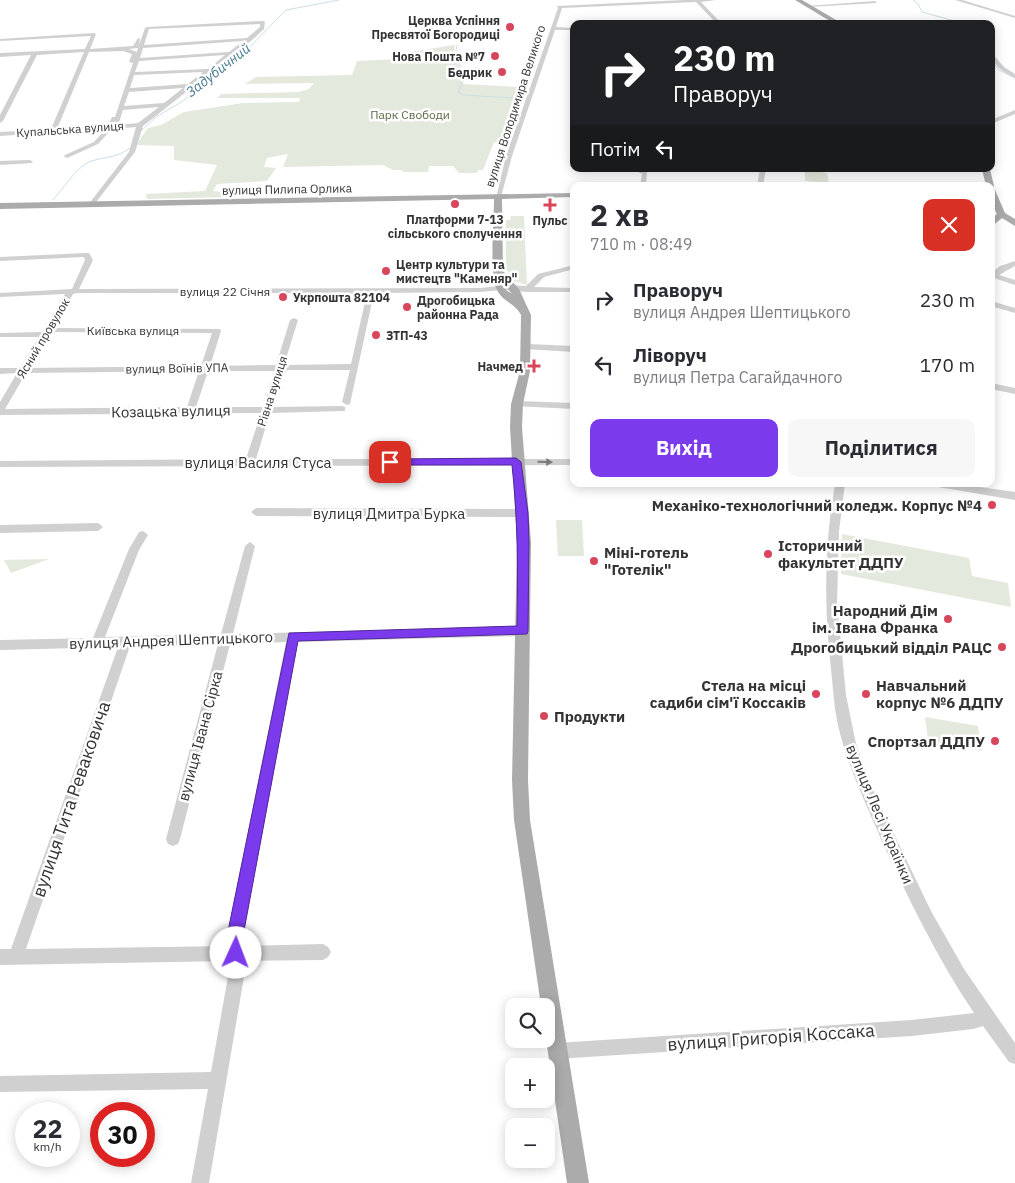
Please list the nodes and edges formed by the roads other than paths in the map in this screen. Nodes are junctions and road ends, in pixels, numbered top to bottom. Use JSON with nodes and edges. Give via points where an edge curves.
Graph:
{"nodes":[{"id":1,"x":697,"y":0,"type":"edge"},
{"id":2,"x":714,"y":0,"type":"edge"},
{"id":3,"x":798,"y":0,"type":"edge"},
{"id":4,"x":957,"y":0,"type":"edge"},
{"id":5,"x":556,"y":1,"type":"edge"},
{"id":6,"x":985,"y":1,"type":"dead end"},
{"id":7,"x":875,"y":2,"type":"dead end"},
{"id":8,"x":971,"y":4,"type":"junction"},
{"id":9,"x":809,"y":6,"type":"junction"},
{"id":10,"x":561,"y":8,"type":"junction"},
{"id":11,"x":1015,"y":10,"type":"edge"},
{"id":12,"x":1003,"y":13,"type":"junction"},
{"id":13,"x":1015,"y":17,"type":"edge"},
{"id":14,"x":716,"y":20,"type":"edge"},
{"id":15,"x":833,"y":20,"type":"edge"},
{"id":16,"x":147,"y":28,"type":"joint"},
{"id":17,"x":554,"y":28,"type":"junction"},
{"id":18,"x":570,"y":29,"type":"edge"},
{"id":19,"x":138,"y":39,"type":"dead end"},
{"id":20,"x":250,"y":39,"type":"junction"},
{"id":21,"x":0,"y":40,"type":"edge"},
{"id":22,"x":138,"y":46,"type":"junction"},
{"id":23,"x":122,"y":49,"type":"junction"},
{"id":24,"x":87,"y":50,"type":"junction"},
{"id":25,"x":35,"y":53,"type":"junction"},
{"id":26,"x":231,"y":53,"type":"junction"},
{"id":27,"x":0,"y":55,"type":"edge"},
{"id":28,"x":995,"y":58,"type":"edge"},
{"id":29,"x":134,"y":60,"type":"junction"},
{"id":30,"x":211,"y":70,"type":"junction"},
{"id":31,"x":132,"y":74,"type":"junction"},
{"id":32,"x":1015,"y":76,"type":"edge"},
{"id":33,"x":190,"y":86,"type":"junction"},
{"id":34,"x":127,"y":90,"type":"junction"},
{"id":35,"x":166,"y":105,"type":"junction"},
{"id":36,"x":121,"y":108,"type":"junction"},
{"id":37,"x":1015,"y":112,"type":"edge"},
{"id":38,"x":995,"y":120,"type":"edge"},
{"id":39,"x":0,"y":121,"type":"edge"},
{"id":40,"x":140,"y":125,"type":"junction"},
{"id":41,"x":113,"y":126,"type":"junction"},
{"id":42,"x":54,"y":130,"type":"junction"},
{"id":43,"x":0,"y":134,"type":"edge"},
{"id":44,"x":67,"y":156,"type":"dead end"},
{"id":45,"x":30,"y":162,"type":"dead end"},
{"id":46,"x":0,"y":163,"type":"edge"},
{"id":47,"x":570,"y":195,"type":"edge"},
{"id":48,"x":498,"y":197,"type":"junction"},
{"id":49,"x":995,"y":200,"type":"edge"},
{"id":50,"x":91,"y":205,"type":"junction"},
{"id":51,"x":1,"y":207,"type":"edge"},
{"id":52,"x":1001,"y":214,"type":"junction"},
{"id":53,"x":995,"y":220,"type":"edge"},
{"id":54,"x":1015,"y":223,"type":"edge"},
{"id":55,"x":0,"y":258,"type":"edge"},
{"id":56,"x":1015,"y":263,"type":"edge"},
{"id":57,"x":570,"y":268,"type":"edge"},
{"id":58,"x":995,"y":274,"type":"edge"},
{"id":59,"x":995,"y":275,"type":"edge"},
{"id":60,"x":995,"y":276,"type":"edge"},
{"id":61,"x":1015,"y":279,"type":"edge"},
{"id":62,"x":1015,"y":283,"type":"edge"},
{"id":63,"x":506,"y":288,"type":"junction"},
{"id":64,"x":371,"y":290,"type":"junction"},
{"id":65,"x":480,"y":290,"type":"junction"},
{"id":66,"x":528,"y":290,"type":"junction"},
{"id":67,"x":570,"y":290,"type":"edge"},
{"id":68,"x":72,"y":292,"type":"junction"},
{"id":69,"x":0,"y":295,"type":"edge"},
{"id":70,"x":995,"y":304,"type":"edge"},
{"id":71,"x":525,"y":310,"type":"junction"},
{"id":72,"x":1015,"y":311,"type":"edge"},
{"id":73,"x":294,"y":320,"type":"dead end"},
{"id":74,"x":47,"y":332,"type":"junction"},
{"id":75,"x":0,"y":335,"type":"edge"},
{"id":76,"x":527,"y":347,"type":"junction"},
{"id":77,"x":570,"y":349,"type":"edge"},
{"id":78,"x":280,"y":367,"type":"junction"},
{"id":79,"x":355,"y":367,"type":"junction"},
{"id":80,"x":206,"y":368,"type":"junction"},
{"id":81,"x":24,"y":370,"type":"junction"},
{"id":82,"x":0,"y":371,"type":"edge"},
{"id":83,"x":995,"y":387,"type":"edge"},
{"id":84,"x":1015,"y":391,"type":"edge"},
{"id":85,"x":518,"y":404,"type":"junction"},
{"id":86,"x":570,"y":406,"type":"edge"},
{"id":87,"x":266,"y":410,"type":"junction"},
{"id":88,"x":0,"y":411,"type":"edge"},
{"id":89,"x":190,"y":411,"type":"junction"},
{"id":90,"x":250,"y":462,"type":"junction"},
{"id":91,"x":516,"y":462,"type":"junction"},
{"id":92,"x":570,"y":462,"type":"edge"},
{"id":93,"x":0,"y":464,"type":"edge"},
{"id":94,"x":840,"y":487,"type":"edge"},
{"id":95,"x":957,"y":487,"type":"edge"},
{"id":96,"x":1015,"y":496,"type":"edge"},
{"id":97,"x":256,"y":512,"type":"dead end"},
{"id":98,"x":523,"y":513,"type":"junction"},
{"id":99,"x":98,"y":527,"type":"dead end"},
{"id":100,"x":0,"y":529,"type":"edge"},
{"id":101,"x":144,"y":536,"type":"dead end"},
{"id":102,"x":250,"y":546,"type":"dead end"},
{"id":103,"x":522,"y":631,"type":"junction"},
{"id":104,"x":293,"y":636,"type":"junction"},
{"id":105,"x":225,"y":639,"type":"junction"},
{"id":106,"x":126,"y":641,"type":"junction"},
{"id":107,"x":98,"y":642,"type":"junction"},
{"id":108,"x":0,"y":645,"type":"edge"},
{"id":109,"x":173,"y":839,"type":"dead end"},
{"id":110,"x":323,"y":952,"type":"dead end"},
{"id":111,"x":236,"y":953,"type":"junction"},
{"id":112,"x":16,"y":956,"type":"junction"},
{"id":113,"x":0,"y":957,"type":"edge"},
{"id":114,"x":984,"y":1017,"type":"junction"},
{"id":115,"x":557,"y":1051,"type":"junction"},
{"id":116,"x":1015,"y":1056,"type":"edge"},
{"id":117,"x":218,"y":1080,"type":"junction"},
{"id":118,"x":0,"y":1084,"type":"edge"},
{"id":119,"x":200,"y":1183,"type":"edge"},
{"id":120,"x":578,"y":1183,"type":"edge"}],
"edges":[{"from":1,"to":2,"type":"street"},
{"from":1,"to":10,"type":"street"},
{"from":1,"to":14,"type":"street"},
{"from":3,"to":9,"type":"main road"},
{"from":4,"to":8,"type":"street"},
{"from":5,"to":10,"type":"street"},
{"from":6,"to":8,"type":"street"},
{"from":7,"to":9,"type":"street"},
{"from":8,"to":12,"type":"street"},
{"from":9,"to":15,"type":"main road"},
{"from":10,"to":17,"type":"street","name":"вулиця Володимира Великого"},
{"from":11,"to":12,"type":"street"},
{"from":12,"to":13,"type":"street"},
{"from":16,"to":20,"type":"street","via":[[261,21],[262,28]]},
{"from":16,"to":22,"type":"street"},
{"from":17,"to":18,"type":"street"},
{"from":17,"to":48,"type":"street","name":"вулиця Володимира Великого"},
{"from":19,"to":22,"type":"street"},
{"from":20,"to":22,"type":"street"},
{"from":20,"to":26,"type":"street"},
{"from":21,"to":24,"type":"street","via":[[94,34]]},
{"from":22,"to":23,"type":"street"},
{"from":22,"to":29,"type":"street"},
{"from":23,"to":24,"type":"street"},
{"from":23,"to":29,"type":"street","via":[[135,53]]},
{"from":24,"to":25,"type":"street"},
{"from":24,"to":42,"type":"street"},
{"from":25,"to":27,"type":"street"},
{"from":25,"to":39,"type":"street"},
{"from":26,"to":29,"type":"street"},
{"from":26,"to":30,"type":"street"},
{"from":28,"to":32,"type":"street","via":[[1002,68]]},
{"from":29,"to":31,"type":"street"},
{"from":29,"to":41,"type":"street"},
{"from":30,"to":31,"type":"street"},
{"from":30,"to":33,"type":"street"},
{"from":31,"to":34,"type":"street"},
{"from":33,"to":34,"type":"street"},
{"from":33,"to":35,"type":"street"},
{"from":34,"to":36,"type":"street"},
{"from":35,"to":36,"type":"street"},
{"from":35,"to":40,"type":"street"},
{"from":36,"to":41,"type":"street"},
{"from":37,"to":38,"type":"street"},
{"from":40,"to":41,"type":"street","name":"Купальська вулиця"},
{"from":40,"to":50,"type":"street","via":[[132,152]]},
{"from":41,"to":42,"type":"street","name":"Купальська вулиця"},
{"from":41,"to":44,"type":"street","via":[[97,142]]},
{"from":42,"to":43,"type":"street","name":"Купальська вулиця"},
{"from":45,"to":46,"type":"street"},
{"from":47,"to":48,"type":"main road","name":"вулиця Пилипа Орлика"},
{"from":48,"to":50,"type":"main road","name":"вулиця Пилипа Орлика"},
{"from":48,"to":63,"type":"main road","name":"вулиця Володимира Великого"},
{"from":49,"to":52,"type":"main road"},
{"from":50,"to":51,"type":"main road","name":"вулиця Пилипа Орлика"},
{"from":52,"to":53,"type":"main road"},
{"from":52,"to":54,"type":"main road"},
{"from":55,"to":68,"type":"street","name":"Ясний провулок","via":[[86,255],[88,260]]},
{"from":56,"to":58,"type":"street"},
{"from":57,"to":66,"type":"street","via":[[542,276],[533,281]]},
{"from":59,"to":61,"type":"street"},
{"from":60,"to":62,"type":"street"},
{"from":63,"to":65,"type":"street","name":"вулиця 22 Січня"},
{"from":63,"to":65,"type":"street","via":[[490,286]]},
{"from":63,"to":66,"type":"street"},
{"from":63,"to":71,"type":"main road"},
{"from":64,"to":65,"type":"street","name":"вулиця 22 Січня"},
{"from":64,"to":68,"type":"street","name":"вулиця 22 Січня"},
{"from":64,"to":79,"type":"street"},
{"from":66,"to":67,"type":"street"},
{"from":66,"to":71,"type":"main road"},
{"from":68,"to":69,"type":"street","name":"вулиця 22 Січня"},
{"from":68,"to":74,"type":"street","name":"Ясний провулок"},
{"from":70,"to":72,"type":"street"},
{"from":71,"to":76,"type":"main road"},
{"from":73,"to":78,"type":"street","name":"Рівна вулиця"},
{"from":74,"to":75,"type":"street","name":"Київська вулиця"},
{"from":74,"to":80,"type":"street","name":"Київська вулиця","via":[[217,331]]},
{"from":74,"to":81,"type":"street","name":"Ясний провулок"},
{"from":76,"to":77,"type":"street"},
{"from":76,"to":85,"type":"main road"},
{"from":78,"to":79,"type":"street","name":"вулиця Воїнів УПА"},
{"from":78,"to":80,"type":"street","name":"вулиця Воїнів УПА"},
{"from":78,"to":87,"type":"street","name":"Рівна вулиця"},
{"from":79,"to":87,"type":"street","name":"Козацька вулиця","via":[[345,406]]},
{"from":80,"to":81,"type":"street","name":"вулиця Воїнів УПА"},
{"from":80,"to":89,"type":"street"},
{"from":81,"to":82,"type":"street","name":"вулиця Воїнів УПА"},
{"from":81,"to":88,"type":"street","name":"Ясний провулок"},
{"from":83,"to":84,"type":"street"},
{"from":85,"to":86,"type":"street"},
{"from":85,"to":91,"type":"main road"},
{"from":87,"to":89,"type":"street","name":"Козацька вулиця"},
{"from":87,"to":90,"type":"street","name":"Рівна вулиця"},
{"from":88,"to":89,"type":"street","name":"Козацька вулиця"},
{"from":90,"to":91,"type":"street","name":"вулиця Василя Стуса"},
{"from":90,"to":93,"type":"street","name":"вулиця Василя Стуса"},
{"from":91,"to":92,"type":"street","name":"вулиця Василя Стуса","one_way":true},
{"from":91,"to":98,"type":"main road"},
{"from":94,"to":114,"type":"street","name":"вулиця Лесі Українки","via":[[833,536],[832,621],[841,706],[848,739],[903,870]]},
{"from":95,"to":96,"type":"street"},
{"from":97,"to":98,"type":"street","name":"вулиця Дмитра Бурка"},
{"from":98,"to":103,"type":"main road"},
{"from":99,"to":100,"type":"street"},
{"from":101,"to":107,"type":"street","via":[[134,549]]},
{"from":102,"to":105,"type":"street","name":"вулиця Івана Сірка"},
{"from":103,"to":104,"type":"street","name":"вулиця Андрея Шептицького"},
{"from":103,"to":115,"type":"main road","via":[[522,820]]},
{"from":104,"to":105,"type":"street","name":"вулиця Андрея Шептицького"},
{"from":104,"to":111,"type":"street","via":[[235,936]]},
{"from":105,"to":106,"type":"street","name":"вулиця Андрея Шептицького"},
{"from":105,"to":109,"type":"street","name":"вулиця Івана Сірка"},
{"from":106,"to":107,"type":"street","name":"вулиця Андрея Шептицького"},
{"from":106,"to":112,"type":"street","name":"вулиця Тита Реваковича"},
{"from":107,"to":108,"type":"street","name":"вулиця Андрея Шептицького"},
{"from":110,"to":111,"type":"street"},
{"from":111,"to":112,"type":"street"},
{"from":111,"to":117,"type":"street","via":[[237,971]]},
{"from":112,"to":113,"type":"street"},
{"from":114,"to":115,"type":"street","name":"вулиця Григорія Коссака","via":[[925,1026]]},
{"from":114,"to":116,"type":"street","name":"вулиця Лесі Українки"},
{"from":115,"to":120,"type":"main road"},
{"from":117,"to":118,"type":"street"},
{"from":117,"to":119,"type":"street"}]}
